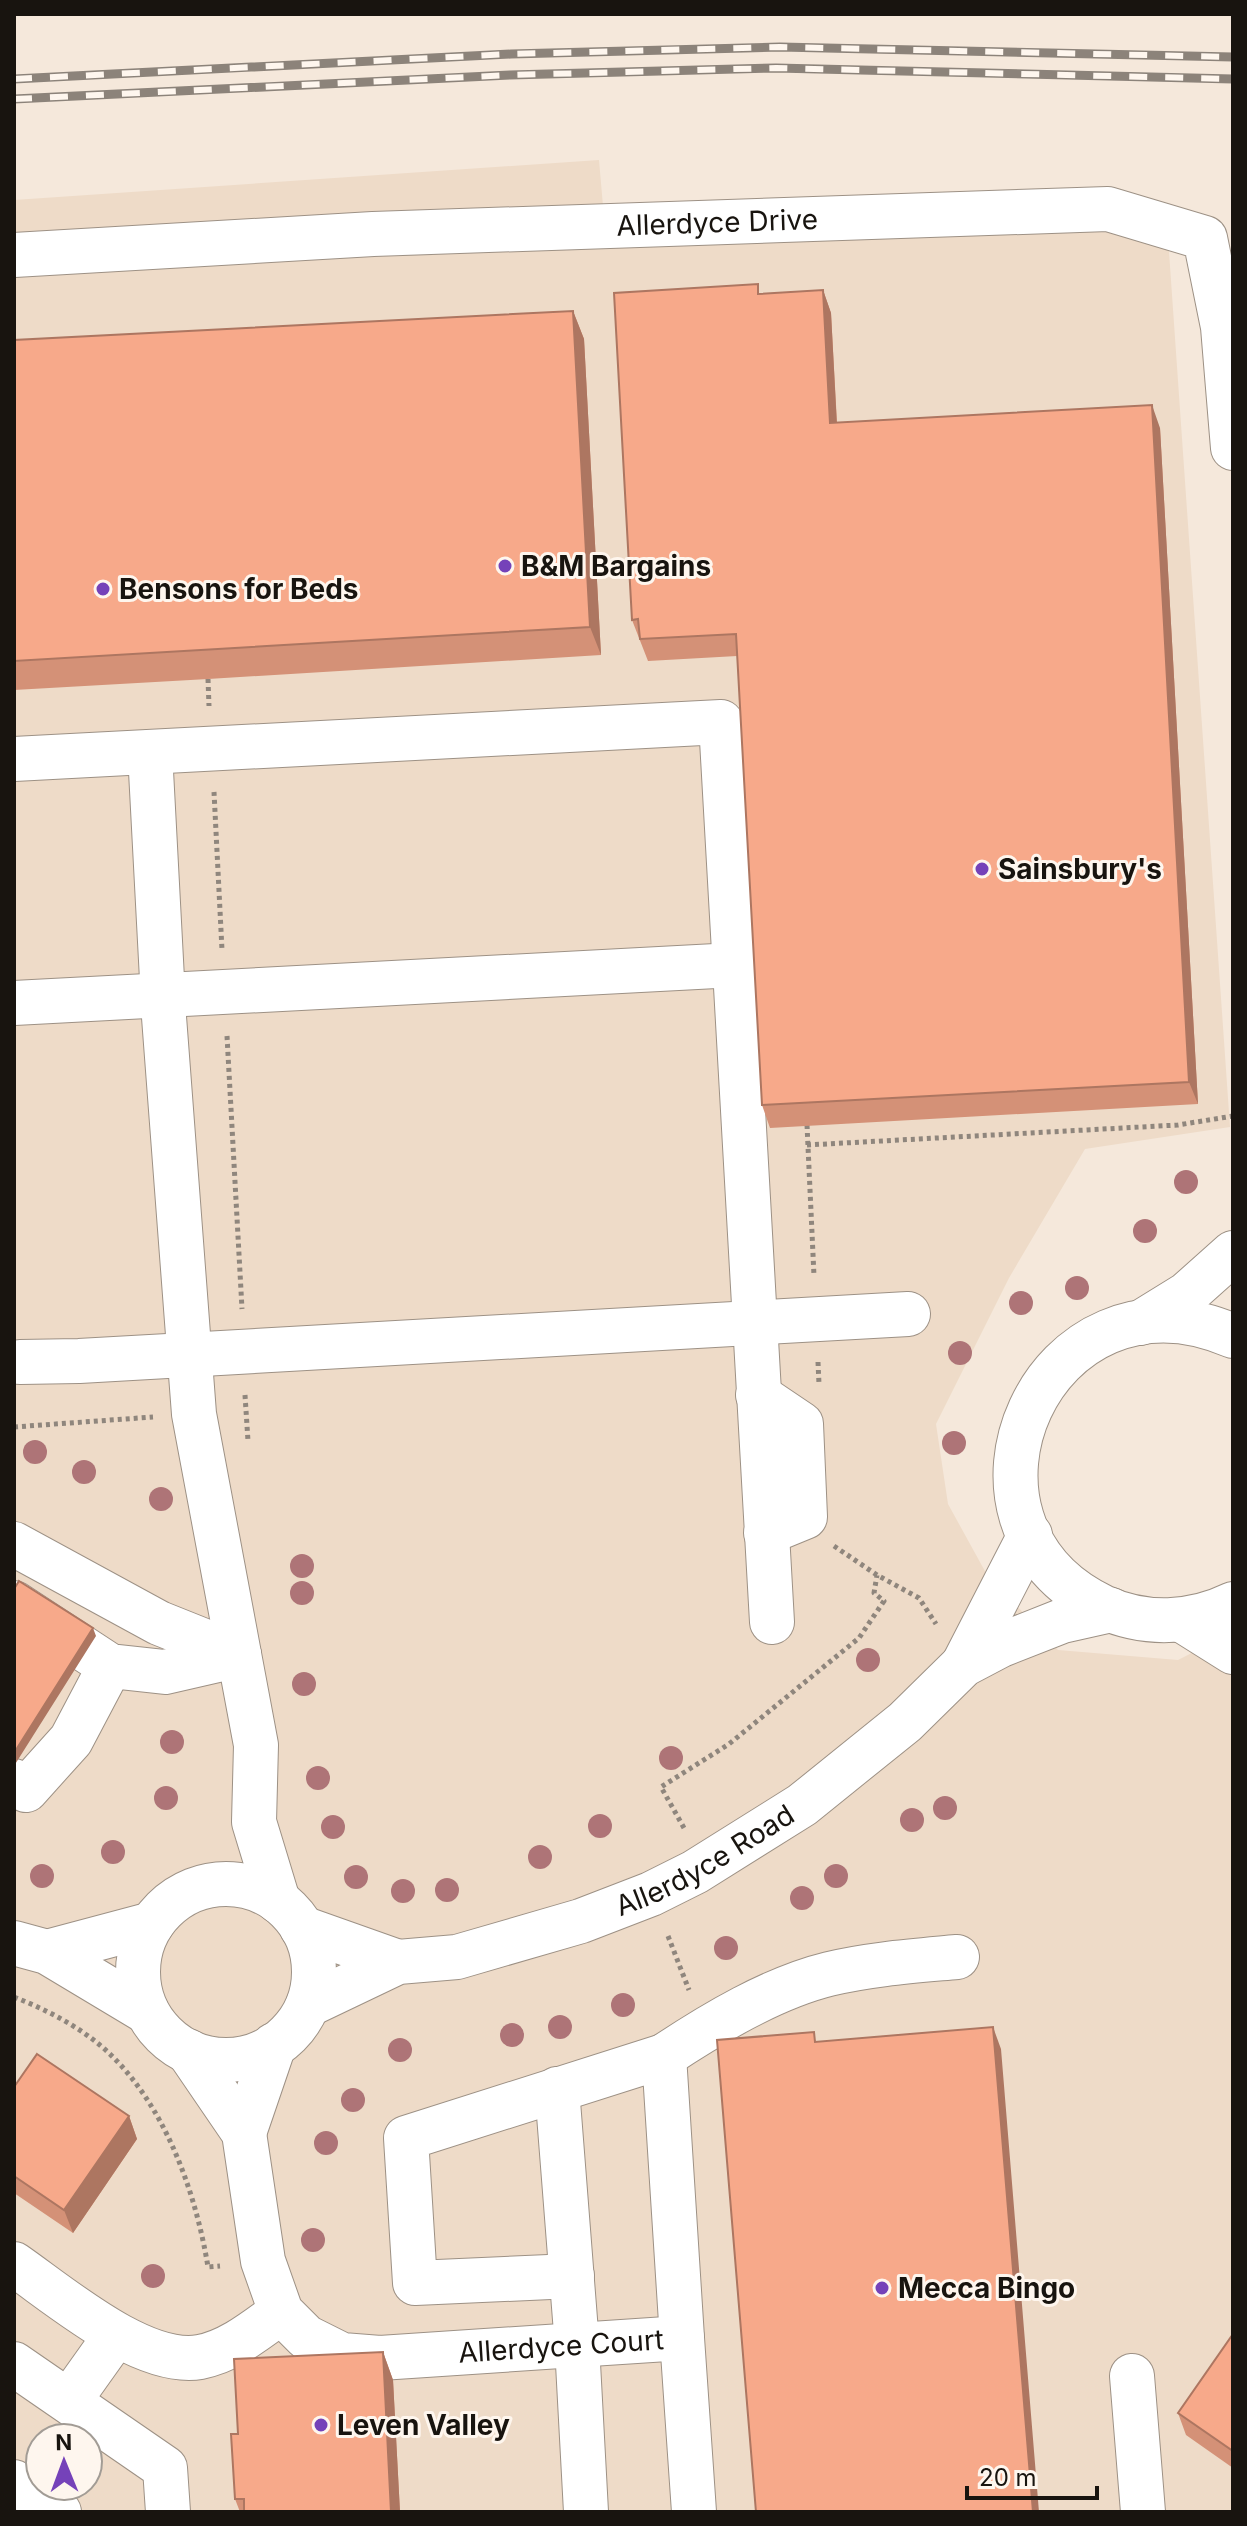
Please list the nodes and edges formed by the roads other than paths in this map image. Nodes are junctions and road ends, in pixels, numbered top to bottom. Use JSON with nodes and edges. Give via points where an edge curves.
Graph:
{"nodes":[{"id":1,"x":14,"y":255,"type":"edge"},
{"id":2,"x":1233,"y":448,"type":"edge"},
{"id":3,"x":150,"y":752,"type":"junction"},
{"id":4,"x":14,"y":759,"type":"edge"},
{"id":5,"x":735,"y":965,"type":"junction"},
{"id":6,"x":163,"y":996,"type":"junction"},
{"id":7,"x":14,"y":1003,"type":"edge"},
{"id":8,"x":1233,"y":1253,"type":"edge"},
{"id":9,"x":908,"y":1314,"type":"dead end"},
{"id":10,"x":754,"y":1322,"type":"junction"},
{"id":11,"x":1140,"y":1323,"type":"junction"},
{"id":12,"x":1233,"y":1336,"type":"edge"},
{"id":13,"x":187,"y":1354,"type":"junction"},
{"id":14,"x":16,"y":1363,"type":"edge"},
{"id":15,"x":1030,"y":1535,"type":"junction"},
{"id":16,"x":14,"y":1544,"type":"edge"},
{"id":17,"x":14,"y":1603,"type":"edge"},
{"id":18,"x":1233,"y":1604,"type":"edge"},
{"id":19,"x":1111,"y":1610,"type":"junction"},
{"id":20,"x":1182,"y":1620,"type":"junction"},
{"id":21,"x":772,"y":1622,"type":"dead end"},
{"id":22,"x":1233,"y":1652,"type":"edge"},
{"id":23,"x":239,"y":1655,"type":"junction"},
{"id":24,"x":963,"y":1665,"type":"junction"},
{"id":25,"x":110,"y":1666,"type":"junction"},
{"id":26,"x":18,"y":1790,"type":"edge"},
{"id":27,"x":254,"y":1822,"type":"junction"},
{"id":28,"x":206,"y":1886,"type":"junction"},
{"id":29,"x":290,"y":1914,"type":"junction"},
{"id":30,"x":152,"y":1924,"type":"junction"},
{"id":31,"x":30,"y":1948,"type":"edge"},
{"id":32,"x":957,"y":1957,"type":"dead end"},
{"id":33,"x":398,"y":1962,"type":"junction"},
{"id":34,"x":308,"y":2005,"type":"junction"},
{"id":35,"x":147,"y":2012,"type":"junction"},
{"id":36,"x":274,"y":2045,"type":"junction"},
{"id":37,"x":188,"y":2051,"type":"junction"},
{"id":38,"x":664,"y":2056,"type":"junction"},
{"id":39,"x":557,"y":2089,"type":"junction"},
{"id":40,"x":244,"y":2133,"type":"junction"},
{"id":41,"x":14,"y":2264,"type":"edge"},
{"id":42,"x":572,"y":2276,"type":"junction"},
{"id":43,"x":281,"y":2312,"type":"junction"},
{"id":44,"x":116,"y":2335,"type":"junction"},
{"id":45,"x":682,"y":2338,"type":"junction"},
{"id":46,"x":577,"y":2345,"type":"junction"},
{"id":47,"x":14,"y":2364,"type":"edge"},
{"id":48,"x":1132,"y":2376,"type":"dead end"},
{"id":49,"x":69,"y":2401,"type":"junction"},
{"id":50,"x":14,"y":2482,"type":"edge"},
{"id":51,"x":59,"y":2512,"type":"edge"},
{"id":52,"x":168,"y":2512,"type":"edge"},
{"id":53,"x":586,"y":2512,"type":"edge"},
{"id":54,"x":694,"y":2512,"type":"edge"},
{"id":55,"x":1143,"y":2512,"type":"edge"}],
"edges":[{"from":1,"to":2,"type":"street","name":"Allerdyce Drive","via":[[373,234],[1108,209],[1205,238],[1223,327]]},
{"from":3,"to":4,"type":"street"},
{"from":3,"to":5,"type":"street","via":[[721,722]]},
{"from":3,"to":6,"type":"street"},
{"from":5,"to":6,"type":"street"},
{"from":5,"to":10,"type":"street"},
{"from":6,"to":7,"type":"street"},
{"from":6,"to":13,"type":"street"},
{"from":8,"to":11,"type":"street","via":[[1187,1294]]},
{"from":9,"to":10,"type":"street"},
{"from":10,"to":13,"type":"street"},
{"from":10,"to":21,"type":"street"},
{"from":11,"to":12,"type":"street","name":"Allerdyce Road","via":[[1189,1322]]},
{"from":11,"to":15,"type":"street","name":"Allerdyce Road","via":[[1110,1330],[1083,1345],[1059,1365],[1026,1415],[1015,1476]]},
{"from":13,"to":14,"type":"street"},
{"from":13,"to":23,"type":"street"},
{"from":15,"to":19,"type":"street","name":"Allerdyce Road","via":[[1055,1573]]},
{"from":15,"to":24,"type":"street","name":"Allerdyce Road"},
{"from":16,"to":23,"type":"street","via":[[159,1623]]},
{"from":17,"to":25,"type":"street"},
{"from":18,"to":20,"type":"street","name":"Allerdyce Road"},
{"from":19,"to":20,"type":"street","name":"Allerdyce Road","via":[[1134,1618]]},
{"from":19,"to":24,"type":"street","name":"Allerdyce Road","via":[[1062,1621]]},
{"from":20,"to":22,"type":"street"},
{"from":23,"to":25,"type":"street","via":[[165,1672]]},
{"from":23,"to":27,"type":"street","via":[[256,1745]]},
{"from":24,"to":33,"type":"street","name":"Allerdyce Road","via":[[905,1722],[802,1805],[651,1894],[581,1921],[457,1957]]},
{"from":25,"to":26,"type":"street","via":[[54,1730]]},
{"from":27,"to":28,"type":"street"},
{"from":27,"to":29,"type":"street"},
{"from":28,"to":29,"type":"street","name":"Allerdyce Road","via":[[256,1889]]},
{"from":28,"to":30,"type":"street","name":"Allerdyce Road","via":[[185,1894]]},
{"from":29,"to":33,"type":"street","name":"Allerdyce Road"},
{"from":29,"to":34,"type":"street","via":[[312,1952],[314,1979]]},
{"from":30,"to":31,"type":"street","name":"Allerdyce Road"},
{"from":30,"to":35,"type":"street","name":"Allerdyce Road","via":[[138,1967]]},
{"from":31,"to":35,"type":"street","name":"Allerdyce Road"},
{"from":32,"to":38,"type":"street","via":[[877,1964],[794,1985],[704,2029]]},
{"from":33,"to":34,"type":"street","name":"Allerdyce Road"},
{"from":34,"to":36,"type":"street","name":"Allerdyce Road","via":[[300,2021]]},
{"from":35,"to":37,"type":"street","name":"Allerdyce Road","via":[[171,2041]]},
{"from":36,"to":37,"type":"street","name":"Allerdyce Road","via":[[232,2060]]},
{"from":36,"to":40,"type":"street","name":"Allerdyce Court"},
{"from":37,"to":40,"type":"street","name":"Allerdyce Court"},
{"from":38,"to":39,"type":"street"},
{"from":38,"to":45,"type":"street"},
{"from":39,"to":42,"type":"street"},
{"from":39,"to":42,"type":"street","via":[[406,2138],[415,2283]]},
{"from":40,"to":43,"type":"street","name":"Allerdyce Court","via":[[263,2261]]},
{"from":41,"to":44,"type":"street"},
{"from":42,"to":46,"type":"street"},
{"from":43,"to":44,"type":"street","via":[[244,2340],[199,2357],[158,2354]]},
{"from":43,"to":46,"type":"street","name":"Allerdyce Court","via":[[306,2337],[342,2355],[380,2358]]},
{"from":44,"to":49,"type":"street"},
{"from":45,"to":46,"type":"street","name":"Allerdyce Court"},
{"from":45,"to":54,"type":"street","name":"Allerdyce Court"},
{"from":46,"to":53,"type":"street"},
{"from":47,"to":49,"type":"street"},
{"from":48,"to":55,"type":"street"},
{"from":49,"to":52,"type":"street","via":[[165,2468]]},
{"from":50,"to":51,"type":"street"}]}
